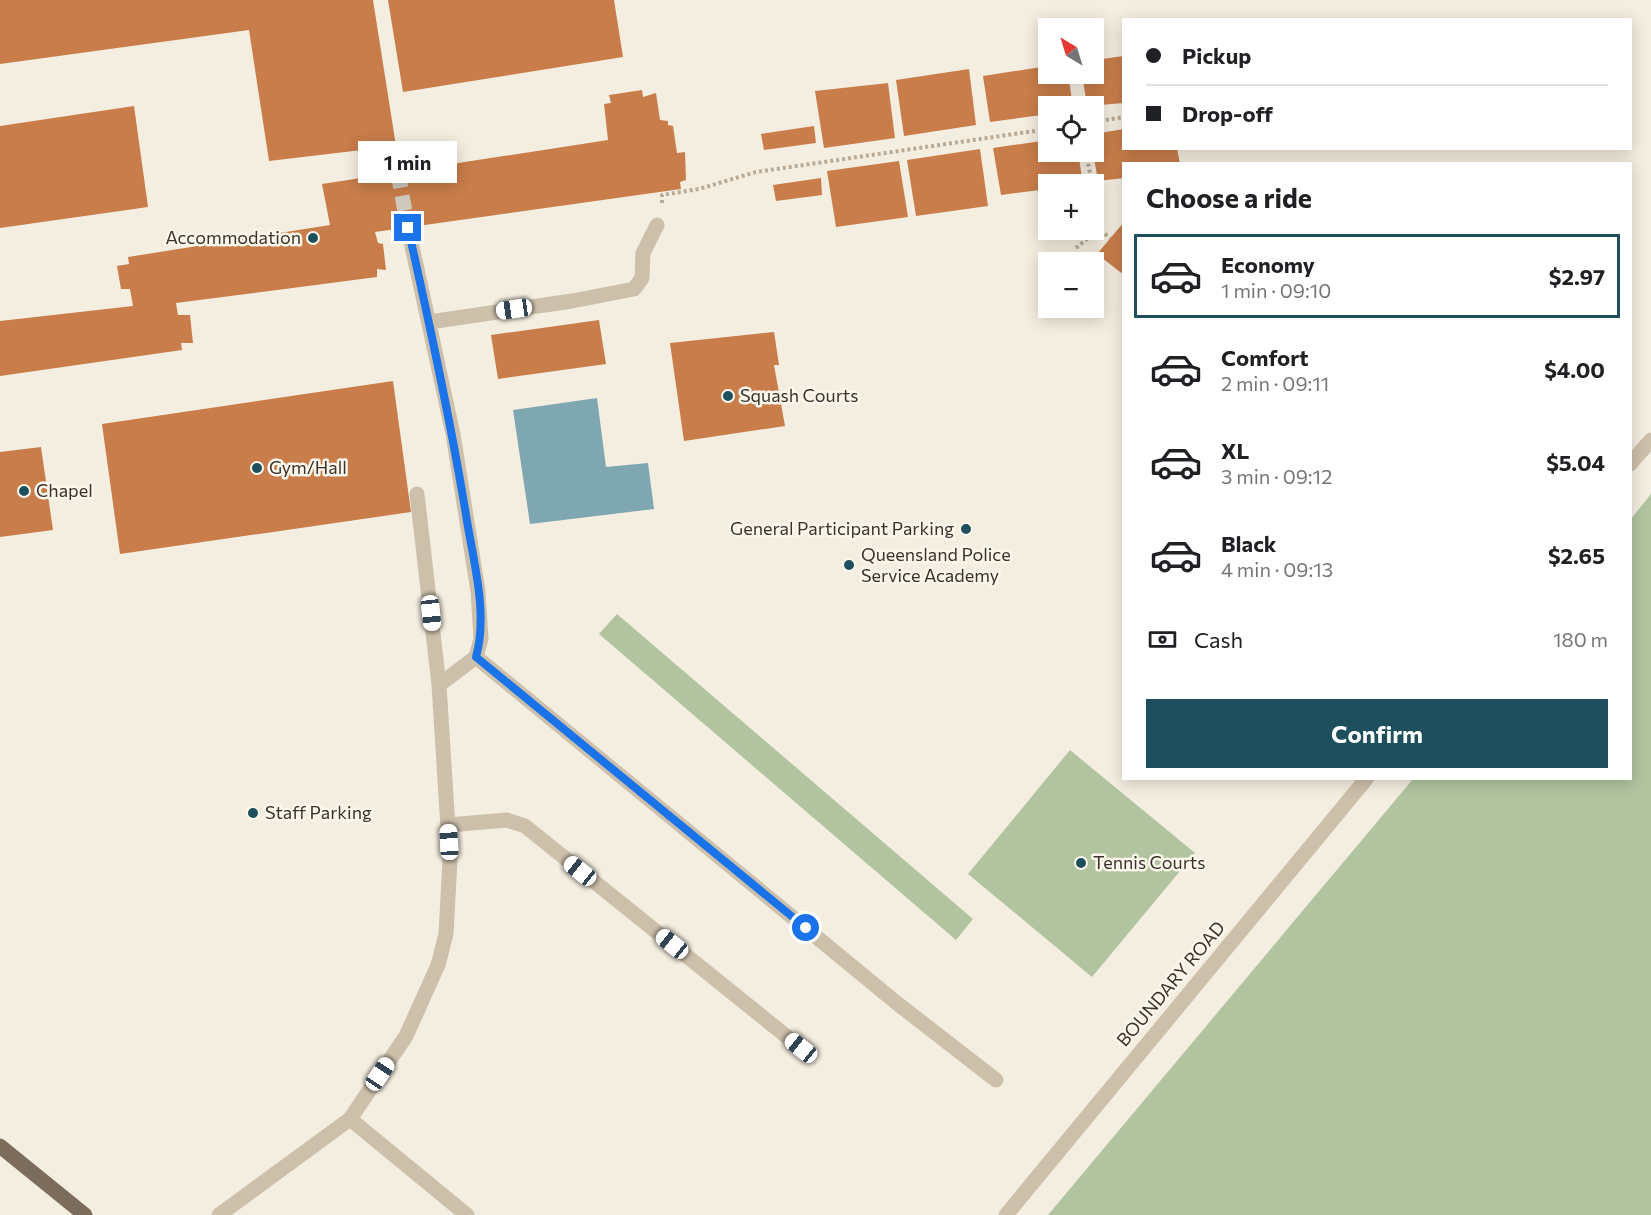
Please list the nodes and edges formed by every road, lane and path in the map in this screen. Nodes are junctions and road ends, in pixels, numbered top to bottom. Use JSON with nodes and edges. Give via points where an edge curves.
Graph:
{"nodes":[{"id":1,"x":1122,"y":117,"type":"edge"},
{"id":2,"x":1104,"y":120,"type":"edge"},
{"id":3,"x":1038,"y":130,"type":"edge"},
{"id":4,"x":662,"y":195,"type":"dead end"},
{"id":5,"x":657,"y":225,"type":"dead end"},
{"id":6,"x":408,"y":228,"type":"tunnel mouth"},
{"id":7,"x":1104,"y":233,"type":"edge"},
{"id":8,"x":1110,"y":238,"type":"dead end"},
{"id":9,"x":1086,"y":240,"type":"edge"},
{"id":10,"x":1076,"y":248,"type":"dead end"},
{"id":11,"x":429,"y":322,"type":"junction"},
{"id":12,"x":1651,"y":440,"type":"edge"},
{"id":13,"x":1632,"y":463,"type":"edge"},
{"id":14,"x":417,"y":494,"type":"dead end"},
{"id":15,"x":476,"y":657,"type":"junction"},
{"id":16,"x":439,"y":685,"type":"junction"},
{"id":17,"x":1365,"y":780,"type":"edge"},
{"id":18,"x":448,"y":825,"type":"junction"},
{"id":19,"x":801,"y":1048,"type":"dead end"},
{"id":20,"x":996,"y":1080,"type":"dead end"},
{"id":21,"x":350,"y":1119,"type":"junction"},
{"id":22,"x":0,"y":1146,"type":"edge"},
{"id":23,"x":85,"y":1215,"type":"edge"},
{"id":24,"x":219,"y":1215,"type":"edge"},
{"id":25,"x":467,"y":1215,"type":"edge"},
{"id":26,"x":1006,"y":1215,"type":"edge"}],
"edges":[{"from":1,"to":2,"type":"path"},
{"from":3,"to":4,"type":"path","via":[[756,172]]},
{"from":5,"to":11,"type":"street","via":[[643,253],[642,278],[634,289]]},
{"from":6,"to":11,"type":"street"},
{"from":7,"to":8,"type":"path"},
{"from":9,"to":10,"type":"path"},
{"from":11,"to":15,"type":"street","via":[[453,434],[477,587],[481,639]]},
{"from":12,"to":13,"type":"street"},
{"from":14,"to":16,"type":"street"},
{"from":15,"to":16,"type":"street"},
{"from":15,"to":20,"type":"street"},
{"from":16,"to":18,"type":"street"},
{"from":17,"to":26,"type":"street","name":"BOUNDARY ROAD"},
{"from":18,"to":19,"type":"street","via":[[507,820],[525,826]]},
{"from":18,"to":21,"type":"street","via":[[448,906],[438,965],[406,1035]]},
{"from":21,"to":24,"type":"street"},
{"from":21,"to":25,"type":"street"},
{"from":22,"to":23,"type":"main road"}]}
